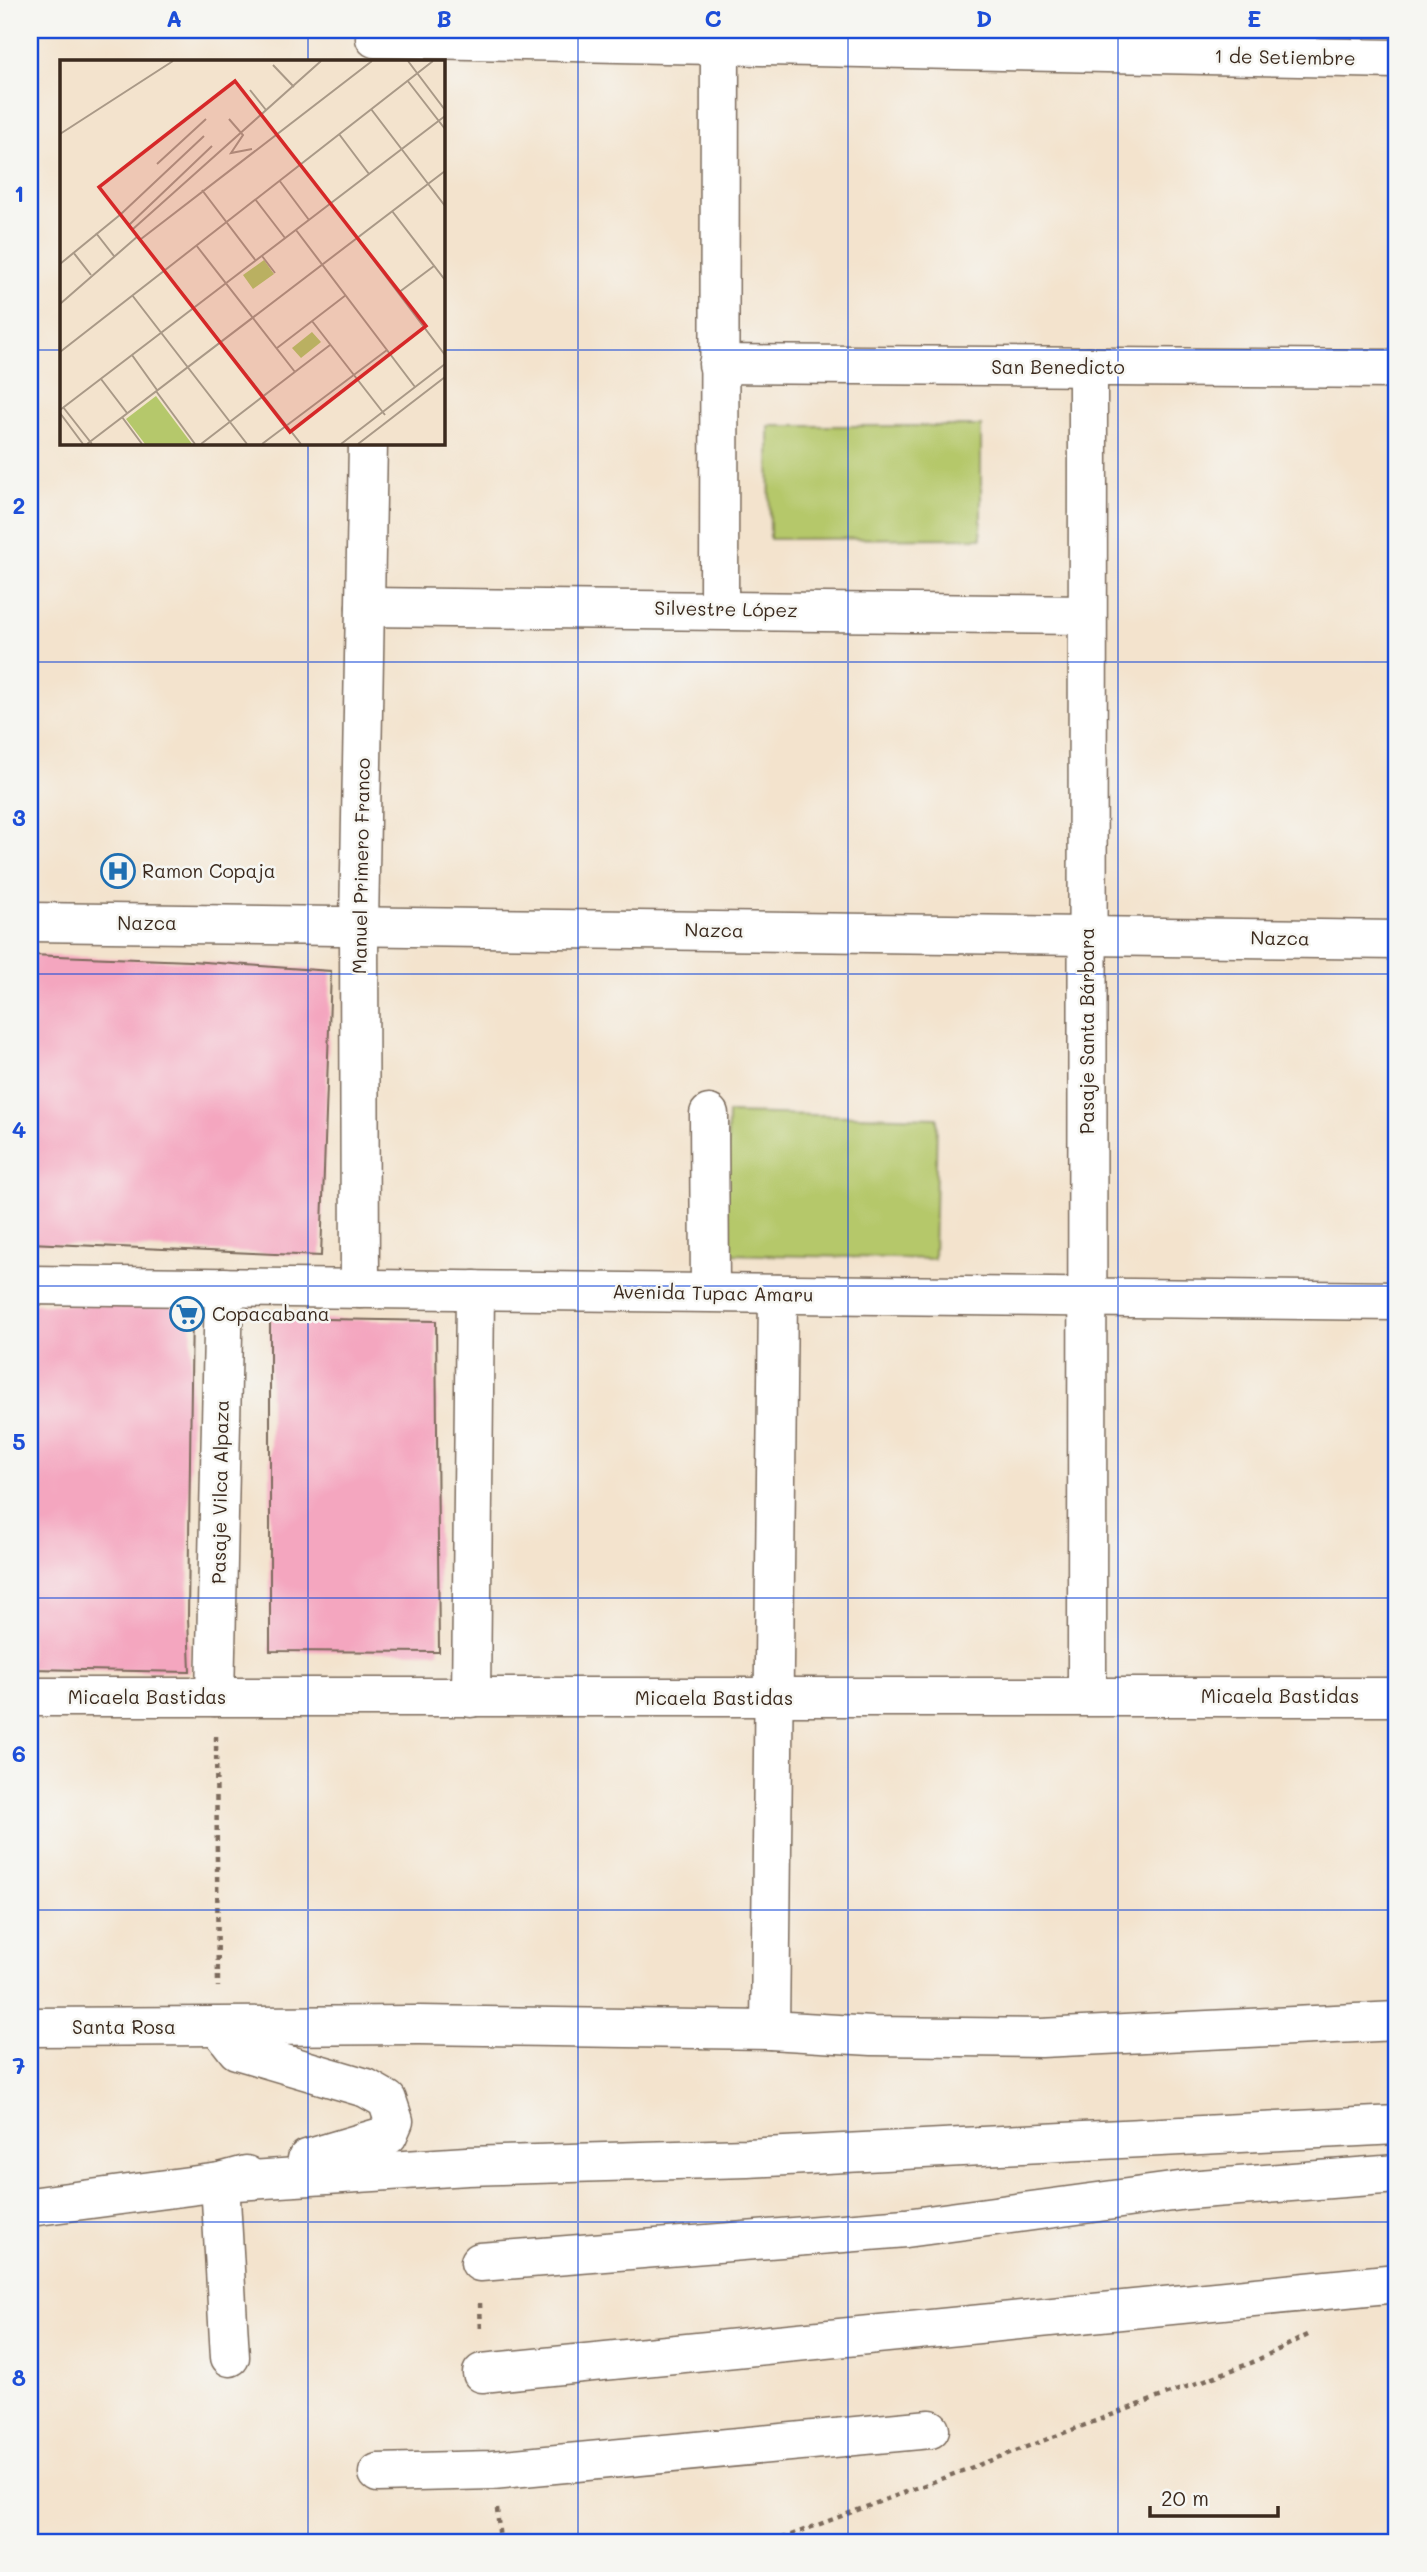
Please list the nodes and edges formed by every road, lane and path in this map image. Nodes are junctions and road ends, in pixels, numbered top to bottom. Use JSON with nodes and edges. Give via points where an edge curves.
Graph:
{"nodes":[{"id":1,"x":720,"y":38,"type":"edge"},
{"id":2,"x":375,"y":43,"type":"edge"},
{"id":3,"x":1397,"y":59,"type":"edge"},
{"id":4,"x":719,"y":364,"type":"junction"},
{"id":5,"x":1087,"y":367,"type":"junction"},
{"id":6,"x":1397,"y":369,"type":"edge"},
{"id":7,"x":368,"y":444,"type":"edge"},
{"id":8,"x":365,"y":607,"type":"junction"},
{"id":9,"x":719,"y":609,"type":"junction"},
{"id":10,"x":1087,"y":615,"type":"junction"},
{"id":11,"x":30,"y":922,"type":"edge"},
{"id":12,"x":359,"y":925,"type":"junction"},
{"id":13,"x":1087,"y":936,"type":"junction"},
{"id":14,"x":1397,"y":940,"type":"edge"},
{"id":15,"x":709,"y":1114,"type":"dead end"},
{"id":16,"x":30,"y":1285,"type":"edge"},
{"id":17,"x":224,"y":1287,"type":"junction"},
{"id":18,"x":360,"y":1289,"type":"junction"},
{"id":19,"x":475,"y":1290,"type":"junction"},
{"id":20,"x":710,"y":1292,"type":"junction"},
{"id":21,"x":778,"y":1294,"type":"junction"},
{"id":22,"x":1087,"y":1297,"type":"junction"},
{"id":23,"x":1397,"y":1301,"type":"edge"},
{"id":24,"x":1087,"y":1695,"type":"junction"},
{"id":25,"x":30,"y":1697,"type":"edge"},
{"id":26,"x":215,"y":1697,"type":"junction"},
{"id":27,"x":1397,"y":1697,"type":"edge"},
{"id":28,"x":471,"y":1698,"type":"junction"},
{"id":29,"x":774,"y":1699,"type":"junction"},
{"id":30,"x":1397,"y":2021,"type":"edge"},
{"id":31,"x":30,"y":2027,"type":"edge"},
{"id":32,"x":219,"y":2027,"type":"junction"},
{"id":33,"x":770,"y":2030,"type":"junction"},
{"id":34,"x":1397,"y":2125,"type":"edge"},
{"id":35,"x":1397,"y":2174,"type":"edge"},
{"id":36,"x":220,"y":2182,"type":"junction"},
{"id":37,"x":30,"y":2207,"type":"edge"},
{"id":38,"x":480,"y":2262,"type":"dead end"},
{"id":39,"x":1397,"y":2283,"type":"edge"},
{"id":40,"x":1312,"y":2333,"type":"dead end"},
{"id":41,"x":230,"y":2357,"type":"dead end"},
{"id":42,"x":482,"y":2373,"type":"dead end"},
{"id":43,"x":930,"y":2429,"type":"dead end"},
{"id":44,"x":378,"y":2473,"type":"dead end"},
{"id":45,"x":772,"y":2542,"type":"edge"}],
"edges":[{"from":1,"to":2,"type":"street","name":"1 de Setiembre"},
{"from":1,"to":3,"type":"street","name":"1 de Setiembre"},
{"from":1,"to":4,"type":"street"},
{"from":4,"to":5,"type":"street","name":"San Benedicto"},
{"from":4,"to":9,"type":"street"},
{"from":5,"to":6,"type":"street","name":"San Benedicto"},
{"from":5,"to":10,"type":"street","name":"Pasaje Santa Bárbara"},
{"from":7,"to":8,"type":"street","name":"Manuel Primero Franco"},
{"from":8,"to":9,"type":"street","name":"Silvestre López"},
{"from":8,"to":12,"type":"street","name":"Manuel Primero Franco"},
{"from":9,"to":10,"type":"street","name":"Silvestre López"},
{"from":10,"to":13,"type":"street","name":"Pasaje Santa Bárbara"},
{"from":11,"to":12,"type":"street","name":"Nazca"},
{"from":12,"to":13,"type":"street","name":"Nazca"},
{"from":12,"to":18,"type":"street","name":"Manuel Primero Franco"},
{"from":13,"to":14,"type":"street","name":"Nazca"},
{"from":13,"to":22,"type":"street","name":"Pasaje Santa Bárbara"},
{"from":15,"to":20,"type":"street"},
{"from":16,"to":17,"type":"street","name":"Avenida Tupac Amaru"},
{"from":17,"to":18,"type":"street","name":"Avenida Tupac Amaru"},
{"from":17,"to":26,"type":"street","name":"Pasaje Vilca Alpaza"},
{"from":18,"to":19,"type":"street","name":"Avenida Tupac Amaru"},
{"from":19,"to":20,"type":"street","name":"Avenida Tupac Amaru"},
{"from":19,"to":28,"type":"street"},
{"from":20,"to":21,"type":"street","name":"Avenida Tupac Amaru"},
{"from":21,"to":22,"type":"street","name":"Avenida Tupac Amaru"},
{"from":21,"to":29,"type":"street"},
{"from":22,"to":23,"type":"street","name":"Avenida Tupac Amaru"},
{"from":22,"to":24,"type":"street","name":"Pasaje Santa Bárbara"},
{"from":24,"to":27,"type":"street","name":"Micaela Bastidas"},
{"from":24,"to":29,"type":"street","name":"Micaela Bastidas"},
{"from":25,"to":26,"type":"street","name":"Micaela Bastidas"},
{"from":26,"to":28,"type":"street","name":"Micaela Bastidas"},
{"from":26,"to":32,"type":"path"},
{"from":28,"to":29,"type":"street","name":"Micaela Bastidas"},
{"from":29,"to":33,"type":"street"},
{"from":30,"to":33,"type":"street","name":"Santa Rosa","via":[[1041,2038]]},
{"from":31,"to":32,"type":"street","name":"Santa Rosa"},
{"from":32,"to":33,"type":"street","name":"Santa Rosa"},
{"from":32,"to":36,"type":"street","via":[[237,2050],[366,2088],[387,2099],[394,2121],[388,2135],[365,2144]]},
{"from":34,"to":36,"type":"street","via":[[747,2158],[467,2166]]},
{"from":35,"to":38,"type":"street","via":[[1187,2190],[906,2228]]},
{"from":36,"to":37,"type":"street"},
{"from":36,"to":41,"type":"street"},
{"from":39,"to":42,"type":"street"},
{"from":40,"to":45,"type":"path","via":[[1251,2363]]},
{"from":43,"to":44,"type":"street","via":[[492,2470]]}]}
